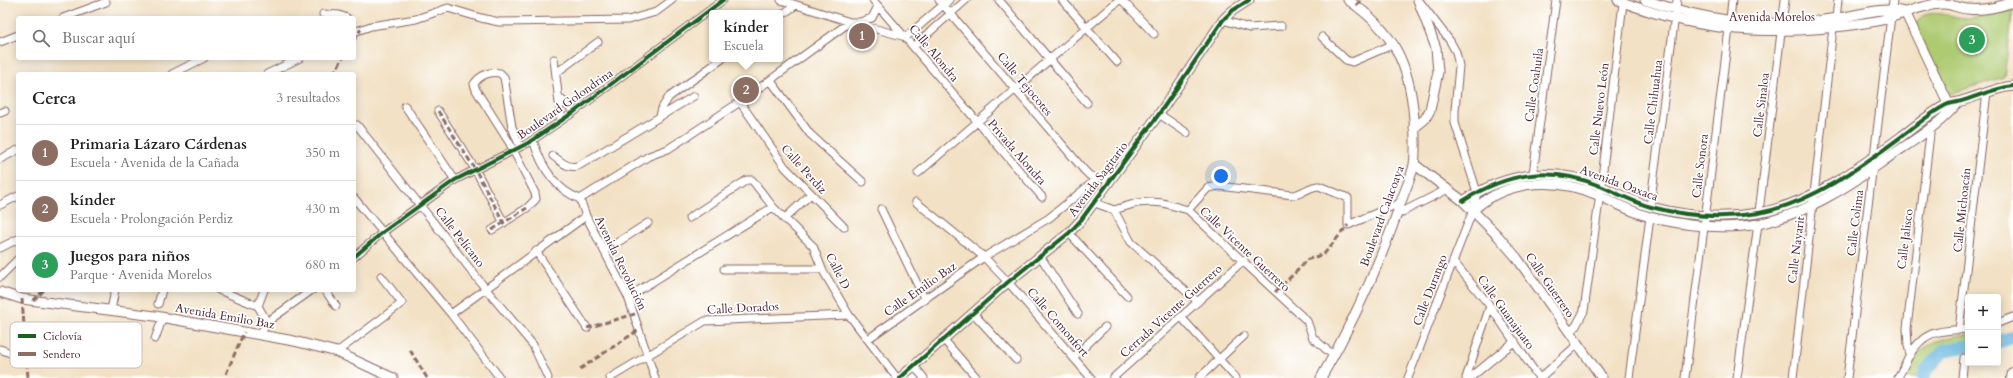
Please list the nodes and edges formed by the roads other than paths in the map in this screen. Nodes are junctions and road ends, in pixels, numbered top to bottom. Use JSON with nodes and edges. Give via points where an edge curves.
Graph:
{"nodes":[{"id":1,"x":672,"y":0,"type":"edge"},
{"id":2,"x":724,"y":0,"type":"edge"},
{"id":3,"x":781,"y":0,"type":"edge"},
{"id":4,"x":873,"y":0,"type":"edge"},
{"id":5,"x":950,"y":0,"type":"edge"},
{"id":6,"x":966,"y":0,"type":"edge"},
{"id":7,"x":999,"y":0,"type":"edge"},
{"id":8,"x":1062,"y":0,"type":"edge"},
{"id":9,"x":1119,"y":0,"type":"edge"},
{"id":10,"x":1122,"y":0,"type":"edge"},
{"id":11,"x":1248,"y":0,"type":"edge"},
{"id":12,"x":1348,"y":0,"type":"edge"},
{"id":13,"x":1418,"y":0,"type":"edge"},
{"id":14,"x":1556,"y":0,"type":"edge"},
{"id":15,"x":1645,"y":0,"type":"edge"},
{"id":16,"x":1677,"y":0,"type":"edge"},
{"id":17,"x":1732,"y":0,"type":"edge"},
{"id":18,"x":1785,"y":0,"type":"edge"},
{"id":19,"x":1838,"y":0,"type":"edge"},
{"id":20,"x":1620,"y":1,"type":"edge"},
{"id":21,"x":106,"y":2,"type":"dead end"},
{"id":22,"x":1943,"y":2,"type":"edge"},
{"id":23,"x":2013,"y":2,"type":"edge"},
{"id":24,"x":941,"y":3,"type":"edge"},
{"id":25,"x":2001,"y":3,"type":"edge"},
{"id":26,"x":796,"y":5,"type":"junction"},
{"id":27,"x":878,"y":6,"type":"junction"},
{"id":28,"x":1892,"y":9,"type":"edge"},
{"id":29,"x":711,"y":10,"type":"edge"},
{"id":30,"x":709,"y":11,"type":"edge"},
{"id":31,"x":1905,"y":12,"type":"junction"},
{"id":32,"x":323,"y":14,"type":"dead end"},
{"id":33,"x":783,"y":14,"type":"edge"},
{"id":34,"x":950,"y":14,"type":"junction"},
{"id":35,"x":1675,"y":14,"type":"junction"},
{"id":36,"x":68,"y":16,"type":"edge"},
{"id":37,"x":342,"y":16,"type":"edge"},
{"id":38,"x":1836,"y":18,"type":"junction"},
{"id":39,"x":1223,"y":20,"type":"junction"},
{"id":40,"x":850,"y":22,"type":"junction"},
{"id":41,"x":1729,"y":25,"type":"junction"},
{"id":42,"x":1281,"y":26,"type":"dead end"},
{"id":43,"x":1782,"y":27,"type":"junction"},
{"id":44,"x":1086,"y":28,"type":"junction"},
{"id":45,"x":1833,"y":28,"type":"junction"},
{"id":46,"x":358,"y":30,"type":"edge"},
{"id":47,"x":1154,"y":34,"type":"dead end"},
{"id":48,"x":16,"y":36,"type":"edge"},
{"id":49,"x":906,"y":37,"type":"junction"},
{"id":50,"x":1322,"y":37,"type":"dead end"},
{"id":51,"x":0,"y":42,"type":"edge"},
{"id":52,"x":598,"y":42,"type":"dead end"},
{"id":53,"x":1394,"y":44,"type":"junction"},
{"id":54,"x":914,"y":46,"type":"junction"},
{"id":55,"x":554,"y":59,"type":"dead end"},
{"id":56,"x":1050,"y":59,"type":"junction"},
{"id":57,"x":200,"y":60,"type":"edge"},
{"id":58,"x":296,"y":60,"type":"edge"},
{"id":59,"x":718,"y":62,"type":"edge"},
{"id":60,"x":1117,"y":62,"type":"dead end"},
{"id":61,"x":176,"y":72,"type":"edge"},
{"id":62,"x":271,"y":72,"type":"edge"},
{"id":63,"x":556,"y":73,"type":"junction"},
{"id":64,"x":771,"y":81,"type":"junction"},
{"id":65,"x":2013,"y":86,"type":"edge"},
{"id":66,"x":1014,"y":89,"type":"junction"},
{"id":67,"x":1986,"y":92,"type":"junction"},
{"id":68,"x":558,"y":96,"type":"junction"},
{"id":69,"x":694,"y":96,"type":"dead end"},
{"id":70,"x":740,"y":102,"type":"junction"},
{"id":71,"x":1087,"y":103,"type":"dead end"},
{"id":72,"x":405,"y":106,"type":"dead end"},
{"id":73,"x":1950,"y":107,"type":"junction"},
{"id":74,"x":438,"y":111,"type":"dead end"},
{"id":75,"x":574,"y":112,"type":"junction"},
{"id":76,"x":1159,"y":114,"type":"junction"},
{"id":77,"x":660,"y":116,"type":"junction"},
{"id":78,"x":561,"y":120,"type":"junction"},
{"id":79,"x":977,"y":121,"type":"junction"},
{"id":80,"x":357,"y":125,"type":"dead end"},
{"id":81,"x":1931,"y":126,"type":"junction"},
{"id":82,"x":1414,"y":128,"type":"junction"},
{"id":83,"x":1187,"y":133,"type":"dead end"},
{"id":84,"x":533,"y":140,"type":"junction"},
{"id":85,"x":517,"y":149,"type":"junction"},
{"id":86,"x":16,"y":151,"type":"edge"},
{"id":87,"x":553,"y":156,"type":"dead end"},
{"id":88,"x":1874,"y":157,"type":"junction"},
{"id":89,"x":0,"y":159,"type":"edge"},
{"id":90,"x":1414,"y":164,"type":"junction"},
{"id":91,"x":1872,"y":169,"type":"junction"},
{"id":92,"x":475,"y":170,"type":"junction"},
{"id":93,"x":918,"y":173,"type":"dead end"},
{"id":94,"x":1533,"y":174,"type":"junction"},
{"id":95,"x":1098,"y":178,"type":"junction"},
{"id":96,"x":1111,"y":178,"type":"junction"},
{"id":97,"x":455,"y":180,"type":"junction"},
{"id":98,"x":863,"y":182,"type":"dead end"},
{"id":99,"x":1601,"y":186,"type":"junction"},
{"id":100,"x":1446,"y":190,"type":"junction"},
{"id":101,"x":1478,"y":192,"type":"junction"},
{"id":102,"x":811,"y":194,"type":"junction"},
{"id":103,"x":1814,"y":194,"type":"junction"},
{"id":104,"x":1600,"y":196,"type":"junction"},
{"id":105,"x":16,"y":197,"type":"edge"},
{"id":106,"x":1042,"y":197,"type":"dead end"},
{"id":107,"x":356,"y":200,"type":"edge"},
{"id":108,"x":581,"y":201,"type":"junction"},
{"id":109,"x":916,"y":202,"type":"dead end"},
{"id":110,"x":1463,"y":202,"type":"junction"},
{"id":111,"x":1095,"y":203,"type":"junction"},
{"id":112,"x":1400,"y":203,"type":"junction"},
{"id":113,"x":421,"y":204,"type":"junction"},
{"id":114,"x":0,"y":205,"type":"edge"},
{"id":115,"x":1813,"y":205,"type":"junction"},
{"id":116,"x":773,"y":207,"type":"junction"},
{"id":117,"x":1650,"y":207,"type":"junction"},
{"id":118,"x":881,"y":209,"type":"dead end"},
{"id":119,"x":1114,"y":210,"type":"junction"},
{"id":120,"x":1188,"y":210,"type":"junction"},
{"id":121,"x":1473,"y":210,"type":"junction"},
{"id":122,"x":1759,"y":212,"type":"junction"},
{"id":123,"x":1396,"y":215,"type":"junction"},
{"id":124,"x":586,"y":216,"type":"junction"},
{"id":125,"x":1704,"y":216,"type":"junction"},
{"id":126,"x":1650,"y":217,"type":"junction"},
{"id":127,"x":689,"y":218,"type":"dead end"},
{"id":128,"x":784,"y":219,"type":"junction"},
{"id":129,"x":504,"y":223,"type":"junction"},
{"id":130,"x":648,"y":223,"type":"dead end"},
{"id":131,"x":1758,"y":224,"type":"junction"},
{"id":132,"x":844,"y":226,"type":"dead end"},
{"id":133,"x":1703,"y":226,"type":"junction"},
{"id":134,"x":492,"y":230,"type":"dead end"},
{"id":135,"x":383,"y":232,"type":"junction"},
{"id":136,"x":1069,"y":233,"type":"junction"},
{"id":137,"x":16,"y":239,"type":"edge"},
{"id":138,"x":0,"y":248,"type":"edge"},
{"id":139,"x":604,"y":251,"type":"junction"},
{"id":140,"x":536,"y":252,"type":"junction"},
{"id":141,"x":356,"y":255,"type":"edge"},
{"id":142,"x":1040,"y":256,"type":"junction"},
{"id":143,"x":984,"y":258,"type":"junction"},
{"id":144,"x":1244,"y":260,"type":"junction"},
{"id":145,"x":16,"y":261,"type":"edge"},
{"id":146,"x":1453,"y":261,"type":"junction"},
{"id":147,"x":724,"y":269,"type":"dead end"},
{"id":148,"x":822,"y":269,"type":"junction"},
{"id":149,"x":381,"y":276,"type":"dead end"},
{"id":150,"x":0,"y":277,"type":"edge"},
{"id":151,"x":1008,"y":282,"type":"junction"},
{"id":152,"x":485,"y":288,"type":"junction"},
{"id":153,"x":0,"y":292,"type":"edge"},
{"id":154,"x":115,"y":292,"type":"edge"},
{"id":155,"x":161,"y":292,"type":"edge"},
{"id":156,"x":263,"y":292,"type":"edge"},
{"id":157,"x":309,"y":292,"type":"edge"},
{"id":158,"x":326,"y":292,"type":"edge"},
{"id":159,"x":236,"y":293,"type":"edge"},
{"id":160,"x":1127,"y":296,"type":"dead end"},
{"id":161,"x":628,"y":297,"type":"junction"},
{"id":162,"x":925,"y":300,"type":"junction"},
{"id":163,"x":1198,"y":302,"type":"junction"},
{"id":164,"x":158,"y":304,"type":"dead end"},
{"id":165,"x":258,"y":306,"type":"junction"},
{"id":166,"x":336,"y":306,"type":"dead end"},
{"id":167,"x":1490,"y":306,"type":"junction"},
{"id":168,"x":111,"y":310,"type":"junction"},
{"id":169,"x":973,"y":313,"type":"junction"},
{"id":170,"x":451,"y":314,"type":"junction"},
{"id":171,"x":1078,"y":314,"type":"dead end"},
{"id":172,"x":849,"y":315,"type":"junction"},
{"id":173,"x":2013,"y":316,"type":"edge"},
{"id":174,"x":164,"y":317,"type":"junction"},
{"id":175,"x":1181,"y":317,"type":"junction"},
{"id":176,"x":267,"y":322,"type":"junction"},
{"id":177,"x":2001,"y":322,"type":"edge"},
{"id":178,"x":1105,"y":327,"type":"dead end"},
{"id":179,"x":587,"y":328,"type":"dead end"},
{"id":180,"x":1959,"y":330,"type":"junction"},
{"id":181,"x":1965,"y":330,"type":"edge"},
{"id":182,"x":1569,"y":332,"type":"junction"},
{"id":183,"x":260,"y":335,"type":"junction"},
{"id":184,"x":1244,"y":336,"type":"dead end"},
{"id":185,"x":155,"y":339,"type":"dead end"},
{"id":186,"x":868,"y":339,"type":"junction"},
{"id":187,"x":944,"y":340,"type":"junction"},
{"id":188,"x":1515,"y":341,"type":"junction"},
{"id":189,"x":1578,"y":344,"type":"junction"},
{"id":190,"x":0,"y":349,"type":"edge"},
{"id":191,"x":10,"y":352,"type":"edge"},
{"id":192,"x":337,"y":352,"type":"junction"},
{"id":193,"x":648,"y":354,"type":"junction"},
{"id":194,"x":1910,"y":355,"type":"junction"},
{"id":195,"x":1334,"y":356,"type":"junction"},
{"id":196,"x":1074,"y":357,"type":"junction"},
{"id":197,"x":1964,"y":358,"type":"dead end"},
{"id":198,"x":1220,"y":359,"type":"junction"},
{"id":199,"x":1016,"y":360,"type":"dead end"},
{"id":200,"x":914,"y":366,"type":"junction"},
{"id":201,"x":2013,"y":373,"type":"edge"},
{"id":202,"x":393,"y":378,"type":"edge"},
{"id":203,"x":500,"y":378,"type":"edge"},
{"id":204,"x":548,"y":378,"type":"edge"},
{"id":205,"x":610,"y":378,"type":"edge"},
{"id":206,"x":655,"y":378,"type":"edge"},
{"id":207,"x":898,"y":378,"type":"edge"},
{"id":208,"x":924,"y":378,"type":"edge"},
{"id":209,"x":977,"y":378,"type":"edge"},
{"id":210,"x":1091,"y":378,"type":"edge"},
{"id":211,"x":1113,"y":378,"type":"edge"},
{"id":212,"x":1199,"y":378,"type":"edge"},
{"id":213,"x":1236,"y":378,"type":"edge"},
{"id":214,"x":1321,"y":378,"type":"edge"},
{"id":215,"x":1408,"y":378,"type":"edge"},
{"id":216,"x":1466,"y":378,"type":"edge"},
{"id":217,"x":1470,"y":378,"type":"edge"},
{"id":218,"x":1539,"y":378,"type":"edge"},
{"id":219,"x":1602,"y":378,"type":"edge"},
{"id":220,"x":1628,"y":378,"type":"edge"},
{"id":221,"x":1685,"y":378,"type":"edge"},
{"id":222,"x":1737,"y":378,"type":"edge"},
{"id":223,"x":1793,"y":378,"type":"edge"},
{"id":224,"x":1847,"y":378,"type":"edge"},
{"id":225,"x":1897,"y":378,"type":"edge"},
{"id":226,"x":1962,"y":378,"type":"edge"},
{"id":227,"x":2012,"y":378,"type":"edge"}],
"edges":[{"from":1,"to":46,"type":"street","via":[[656,12],[628,20],[499,22],[448,8],[406,22]]},
{"from":2,"to":29,"type":"street","name":"Boulevard Golondrina"},
{"from":3,"to":26,"type":"street"},
{"from":4,"to":27,"type":"street","name":"Calle Alondra"},
{"from":5,"to":24,"type":"street"},
{"from":6,"to":34,"type":"street"},
{"from":7,"to":56,"type":"street"},
{"from":8,"to":44,"type":"street"},
{"from":9,"to":44,"type":"street"},
{"from":10,"to":47,"type":"street"},
{"from":11,"to":39,"type":"street","name":"Avenida Sagitario"},
{"from":12,"to":53,"type":"street","name":"Boulevard Calacoaya","via":[[1381,28]]},
{"from":13,"to":82,"type":"street","via":[[1436,48],[1438,66],[1430,110],[1425,119]]},
{"from":13,"to":101,"type":"street","via":[[1450,40],[1456,52],[1459,66],[1455,123]]},
{"from":14,"to":94,"type":"street","name":"Calle Coahuila"},
{"from":15,"to":35,"type":"street","name":"Avenida Morelos"},
{"from":16,"to":35,"type":"street","name":"Calle Chihuahua"},
{"from":17,"to":41,"type":"street","name":"Calle Sonora"},
{"from":18,"to":43,"type":"street","name":"Calle Sinaloa"},
{"from":19,"to":38,"type":"street"},
{"from":20,"to":35,"type":"street","name":"Avenida Morelos"},
{"from":20,"to":99,"type":"street","name":"Calle Nuevo León"},
{"from":21,"to":36,"type":"street"},
{"from":22,"to":25,"type":"street","name":"Avenida Morelos","via":[[1969,10]]},
{"from":22,"to":31,"type":"street","name":"Avenida Morelos"},
{"from":23,"to":25,"type":"street","name":"Avenida Morelos"},
{"from":24,"to":34,"type":"street","name":"Calle Tejocotes"},
{"from":24,"to":49,"type":"street"},
{"from":26,"to":33,"type":"street"},
{"from":26,"to":40,"type":"street"},
{"from":27,"to":40,"type":"street","via":[[872,18]]},
{"from":27,"to":49,"type":"street","name":"Calle Alondra"},
{"from":28,"to":31,"type":"street","name":"Avenida Morelos"},
{"from":28,"to":38,"type":"street","name":"Avenida Morelos"},
{"from":28,"to":45,"type":"street","name":"Avenida Morelos"},
{"from":28,"to":88,"type":"street","name":"Calle Colima"},
{"from":30,"to":75,"type":"street","name":"Boulevard Golondrina"},
{"from":31,"to":73,"type":"street"},
{"from":32,"to":37,"type":"street"},
{"from":34,"to":54,"type":"street"},
{"from":34,"to":66,"type":"street","name":"Calle Tejocotes"},
{"from":35,"to":41,"type":"street","name":"Avenida Morelos","via":[[1703,17]]},
{"from":35,"to":117,"type":"street","name":"Calle Chihuahua"},
{"from":38,"to":43,"type":"street","name":"Avenida Morelos"},
{"from":39,"to":42,"type":"street","via":[[1249,28]]},
{"from":39,"to":76,"type":"street","name":"Avenida Sagitario"},
{"from":40,"to":49,"type":"street"},
{"from":40,"to":64,"type":"street"},
{"from":41,"to":43,"type":"street","name":"Avenida Morelos"},
{"from":41,"to":125,"type":"street","name":"Calle Sonora"},
{"from":43,"to":45,"type":"street","name":"Avenida Morelos"},
{"from":43,"to":122,"type":"street","name":"Calle Sinaloa"},
{"from":44,"to":56,"type":"street"},
{"from":44,"to":60,"type":"street"},
{"from":45,"to":103,"type":"street","name":"Calle Nayarit"},
{"from":48,"to":51,"type":"street"},
{"from":49,"to":54,"type":"street","name":"Calle Alondra"},
{"from":50,"to":53,"type":"street","via":[[1346,60],[1352,62]]},
{"from":52,"to":63,"type":"street"},
{"from":53,"to":82,"type":"street","name":"Boulevard Calacoaya","via":[[1411,88]]},
{"from":54,"to":79,"type":"street","name":"Calle Alondra"},
{"from":55,"to":63,"type":"street"},
{"from":56,"to":66,"type":"street"},
{"from":56,"to":71,"type":"street"},
{"from":57,"to":61,"type":"street"},
{"from":58,"to":62,"type":"street"},
{"from":59,"to":77,"type":"street","via":[[669,97]]},
{"from":63,"to":68,"type":"street"},
{"from":64,"to":70,"type":"street"},
{"from":64,"to":98,"type":"street","via":[[818,143]]},
{"from":65,"to":67,"type":"street","name":"Avenida Oaxaca"},
{"from":66,"to":79,"type":"street"},
{"from":66,"to":95,"type":"street","name":"Calle Tejocotes","via":[[1084,170],[1090,176]]},
{"from":67,"to":73,"type":"street","name":"Avenida Oaxaca"},
{"from":67,"to":180,"type":"street","name":"Calle Michoacán"},
{"from":68,"to":75,"type":"street"},
{"from":68,"to":78,"type":"street"},
{"from":69,"to":77,"type":"street"},
{"from":70,"to":102,"type":"street","name":"Calle Perdiz","via":[[778,159]]},
{"from":70,"to":108,"type":"street"},
{"from":72,"to":97,"type":"street"},
{"from":73,"to":81,"type":"street","name":"Avenida Oaxaca"},
{"from":73,"to":88,"type":"street","name":"Avenida Oaxaca"},
{"from":74,"to":92,"type":"street"},
{"from":75,"to":78,"type":"street","name":"Boulevard Golondrina"},
{"from":76,"to":83,"type":"street"},
{"from":76,"to":96,"type":"street","name":"Avenida Sagitario"},
{"from":77,"to":87,"type":"street","via":[[574,168]]},
{"from":78,"to":84,"type":"street","name":"Boulevard Golondrina"},
{"from":79,"to":93,"type":"street"},
{"from":79,"to":106,"type":"street","name":"Privada Alondra"},
{"from":80,"to":113,"type":"street","name":"Calle Pelícano"},
{"from":81,"to":91,"type":"street","name":"Avenida Oaxaca"},
{"from":81,"to":194,"type":"street","name":"Calle Jalisco","via":[[1907,328]]},
{"from":82,"to":90,"type":"street","name":"Boulevard Calacoaya"},
{"from":84,"to":85,"type":"street","name":"Boulevard Golondrina"},
{"from":84,"to":108,"type":"street","via":[[542,167],[570,195]]},
{"from":85,"to":85,"type":"street","via":[[504,77],[494,72],[477,79],[474,84],[476,90]]},
{"from":85,"to":92,"type":"street","name":"Boulevard Golondrina"},
{"from":85,"to":129,"type":"street","via":[[536,193],[536,199]]},
{"from":86,"to":89,"type":"street"},
{"from":88,"to":91,"type":"street","name":"Calle Colima"},
{"from":88,"to":103,"type":"street","name":"Avenida Oaxaca"},
{"from":90,"to":100,"type":"street","name":"Calle Guerrero"},
{"from":90,"to":112,"type":"street","name":"Boulevard Calacoaya"},
{"from":91,"to":115,"type":"street","name":"Avenida Oaxaca"},
{"from":91,"to":224,"type":"street","name":"Calle Colima"},
{"from":92,"to":97,"type":"street","name":"Boulevard Golondrina"},
{"from":92,"to":129,"type":"street"},
{"from":94,"to":99,"type":"street","name":"Avenida Oaxaca","via":[[1576,177]]},
{"from":94,"to":101,"type":"street","name":"Avenida Oaxaca","via":[[1500,182]]},
{"from":95,"to":96,"type":"street"},
{"from":95,"to":143,"type":"street","name":"Calle Emilio Baz","via":[[1049,218]]},
{"from":96,"to":111,"type":"street","name":"Avenida Sagitario"},
{"from":97,"to":113,"type":"street","name":"Boulevard Golondrina"},
{"from":99,"to":104,"type":"street","name":"Calle Nuevo León"},
{"from":99,"to":117,"type":"street","name":"Avenida Oaxaca"},
{"from":100,"to":110,"type":"street","name":"Calle Guerrero"},
{"from":100,"to":123,"type":"street"},
{"from":101,"to":110,"type":"street","name":"Avenida Oaxaca"},
{"from":101,"to":121,"type":"street","name":"Calle Durango"},
{"from":102,"to":128,"type":"street"},
{"from":102,"to":132,"type":"street","name":"Calle Perdiz"},
{"from":103,"to":115,"type":"street","name":"Calle Nayarit"},
{"from":103,"to":122,"type":"street","name":"Avenida Oaxaca"},
{"from":104,"to":121,"type":"street","name":"Avenida Oaxaca","via":[[1575,187],[1533,183],[1499,192]]},
{"from":104,"to":126,"type":"street","name":"Avenida Oaxaca","via":[[1623,208]]},
{"from":104,"to":182,"type":"street","name":"Calle Nuevo León","via":[[1584,311],[1576,326]]},
{"from":105,"to":114,"type":"street"},
{"from":107,"to":135,"type":"street"},
{"from":108,"to":124,"type":"street","name":"Avenida Revolución"},
{"from":109,"to":143,"type":"street","name":"Calle Comonfort"},
{"from":110,"to":121,"type":"street","name":"Calle Guerrero"},
{"from":111,"to":119,"type":"street"},
{"from":111,"to":136,"type":"street","name":"Avenida Sagitario"},
{"from":112,"to":120,"type":"street","via":[[1348,224],[1348,198],[1320,186],[1293,195],[1219,186],[1208,188]]},
{"from":112,"to":123,"type":"street","name":"Boulevard Calacoaya"},
{"from":113,"to":135,"type":"street","name":"Boulevard Golondrina"},
{"from":113,"to":152,"type":"street","name":"Calle Pelícano"},
{"from":115,"to":131,"type":"street","name":"Avenida Oaxaca"},
{"from":115,"to":223,"type":"street","name":"Calle Nayarit"},
{"from":116,"to":127,"type":"street","name":"Calle D","via":[[752,180],[748,180]]},
{"from":116,"to":128,"type":"street","name":"Calle D"},
{"from":116,"to":161,"type":"street"},
{"from":117,"to":125,"type":"street","name":"Avenida Oaxaca"},
{"from":118,"to":162,"type":"street"},
{"from":119,"to":120,"type":"street","name":"Calle Vicente Guerrero","via":[[1151,202]]},
{"from":119,"to":163,"type":"street","via":[[1131,242]]},
{"from":120,"to":144,"type":"street","name":"Calle Vicente Guerrero"},
{"from":121,"to":146,"type":"street","name":"Calle Durango"},
{"from":121,"to":182,"type":"street","name":"Calle Guerrero","via":[[1517,258]]},
{"from":122,"to":125,"type":"street","name":"Avenida Oaxaca"},
{"from":123,"to":195,"type":"street","name":"Boulevard Calacoaya","via":[[1378,265]]},
{"from":124,"to":139,"type":"street","name":"Avenida Revolución"},
{"from":124,"to":140,"type":"street"},
{"from":125,"to":133,"type":"street","name":"Calle Sonora"},
{"from":126,"to":133,"type":"street","name":"Avenida Oaxaca"},
{"from":126,"to":220,"type":"street"},
{"from":128,"to":148,"type":"street","name":"Calle D","via":[[813,246]]},
{"from":129,"to":134,"type":"street"},
{"from":130,"to":139,"type":"street"},
{"from":131,"to":133,"type":"street","name":"Avenida Oaxaca"},
{"from":131,"to":222,"type":"street"},
{"from":133,"to":221,"type":"street","name":"Calle Sonora"},
{"from":135,"to":141,"type":"street","name":"Boulevard Golondrina"},
{"from":135,"to":170,"type":"street"},
{"from":136,"to":142,"type":"street","name":"Avenida Sagitario"},
{"from":136,"to":160,"type":"street"},
{"from":137,"to":138,"type":"street"},
{"from":139,"to":161,"type":"street","name":"Avenida Revolución"},
{"from":140,"to":152,"type":"street"},
{"from":140,"to":179,"type":"street"},
{"from":142,"to":151,"type":"street","name":"Avenida Sagitario"},
{"from":142,"to":171,"type":"street"},
{"from":143,"to":151,"type":"street","name":"Calle Comonfort"},
{"from":143,"to":162,"type":"street","name":"Calle Emilio Baz"},
{"from":144,"to":163,"type":"street","name":"Cerrada Vicente Guerrero"},
{"from":144,"to":195,"type":"street","name":"Calle Vicente Guerrero","via":[[1307,321],[1312,338]]},
{"from":145,"to":150,"type":"street"},
{"from":146,"to":167,"type":"street","name":"Calle Guanajuato"},
{"from":146,"to":215,"type":"street","name":"Calle Durango"},
{"from":147,"to":148,"type":"street"},
{"from":148,"to":172,"type":"street","name":"Calle D"},
{"from":149,"to":192,"type":"street","via":[[402,303]]},
{"from":151,"to":169,"type":"street","name":"Avenida Sagitario"},
{"from":151,"to":196,"type":"street","name":"Calle Comonfort"},
{"from":152,"to":170,"type":"street"},
{"from":152,"to":204,"type":"street","name":"Calle Pelícano","via":[[533,344]]},
{"from":153,"to":168,"type":"street","name":"Avenida Emilio Baz","via":[[22,299]]},
{"from":154,"to":168,"type":"street"},
{"from":155,"to":164,"type":"street"},
{"from":156,"to":165,"type":"street"},
{"from":157,"to":176,"type":"street"},
{"from":158,"to":166,"type":"street"},
{"from":159,"to":165,"type":"street"},
{"from":161,"to":193,"type":"street","name":"Avenida Revolución"},
{"from":162,"to":186,"type":"street","name":"Calle Emilio Baz"},
{"from":163,"to":175,"type":"street","name":"Cerrada Vicente Guerrero"},
{"from":165,"to":176,"type":"street"},
{"from":167,"to":188,"type":"street","name":"Calle Guanajuato"},
{"from":167,"to":216,"type":"street"},
{"from":168,"to":174,"type":"street","name":"Avenida Emilio Baz"},
{"from":169,"to":187,"type":"street","name":"Avenida Sagitario"},
{"from":169,"to":199,"type":"street"},
{"from":170,"to":203,"type":"street"},
{"from":172,"to":186,"type":"street","name":"Calle D"},
{"from":172,"to":193,"type":"street","name":"Calle Dorados","via":[[705,321]]},
{"from":173,"to":177,"type":"street"},
{"from":174,"to":183,"type":"street","name":"Avenida Emilio Baz"},
{"from":174,"to":185,"type":"street"},
{"from":175,"to":198,"type":"street"},
{"from":175,"to":211,"type":"street","name":"Cerrada Vicente Guerrero"},
{"from":176,"to":183,"type":"street"},
{"from":178,"to":196,"type":"street"},
{"from":180,"to":181,"type":"street"},
{"from":180,"to":194,"type":"street","via":[[1941,330],[1930,334],[1920,341]]},
{"from":182,"to":189,"type":"street","name":"Calle Guerrero"},
{"from":183,"to":192,"type":"street","name":"Avenida Emilio Baz"},
{"from":184,"to":198,"type":"street"},
{"from":186,"to":207,"type":"street","name":"Calle D"},
{"from":187,"to":200,"type":"street","name":"Avenida Sagitario"},
{"from":187,"to":209,"type":"street"},
{"from":188,"to":217,"type":"street"},
{"from":188,"to":218,"type":"street","name":"Calle Guanajuato"},
{"from":189,"to":218,"type":"street"},
{"from":189,"to":219,"type":"street","name":"Calle Guerrero"},
{"from":190,"to":191,"type":"street"},
{"from":192,"to":202,"type":"street","name":"Avenida Emilio Baz"},
{"from":193,"to":205,"type":"street","name":"Calle Dorados"},
{"from":193,"to":206,"type":"street","name":"Avenida Revolución"},
{"from":194,"to":225,"type":"street"},
{"from":195,"to":214,"type":"street","name":"Boulevard Calacoaya"},
{"from":196,"to":210,"type":"street","name":"Calle Comonfort"},
{"from":197,"to":226,"type":"street"},
{"from":198,"to":212,"type":"street"},
{"from":198,"to":213,"type":"street"},
{"from":200,"to":207,"type":"street","name":"Avenida Sagitario"},
{"from":200,"to":208,"type":"street"},
{"from":201,"to":227,"type":"main road"}]}
